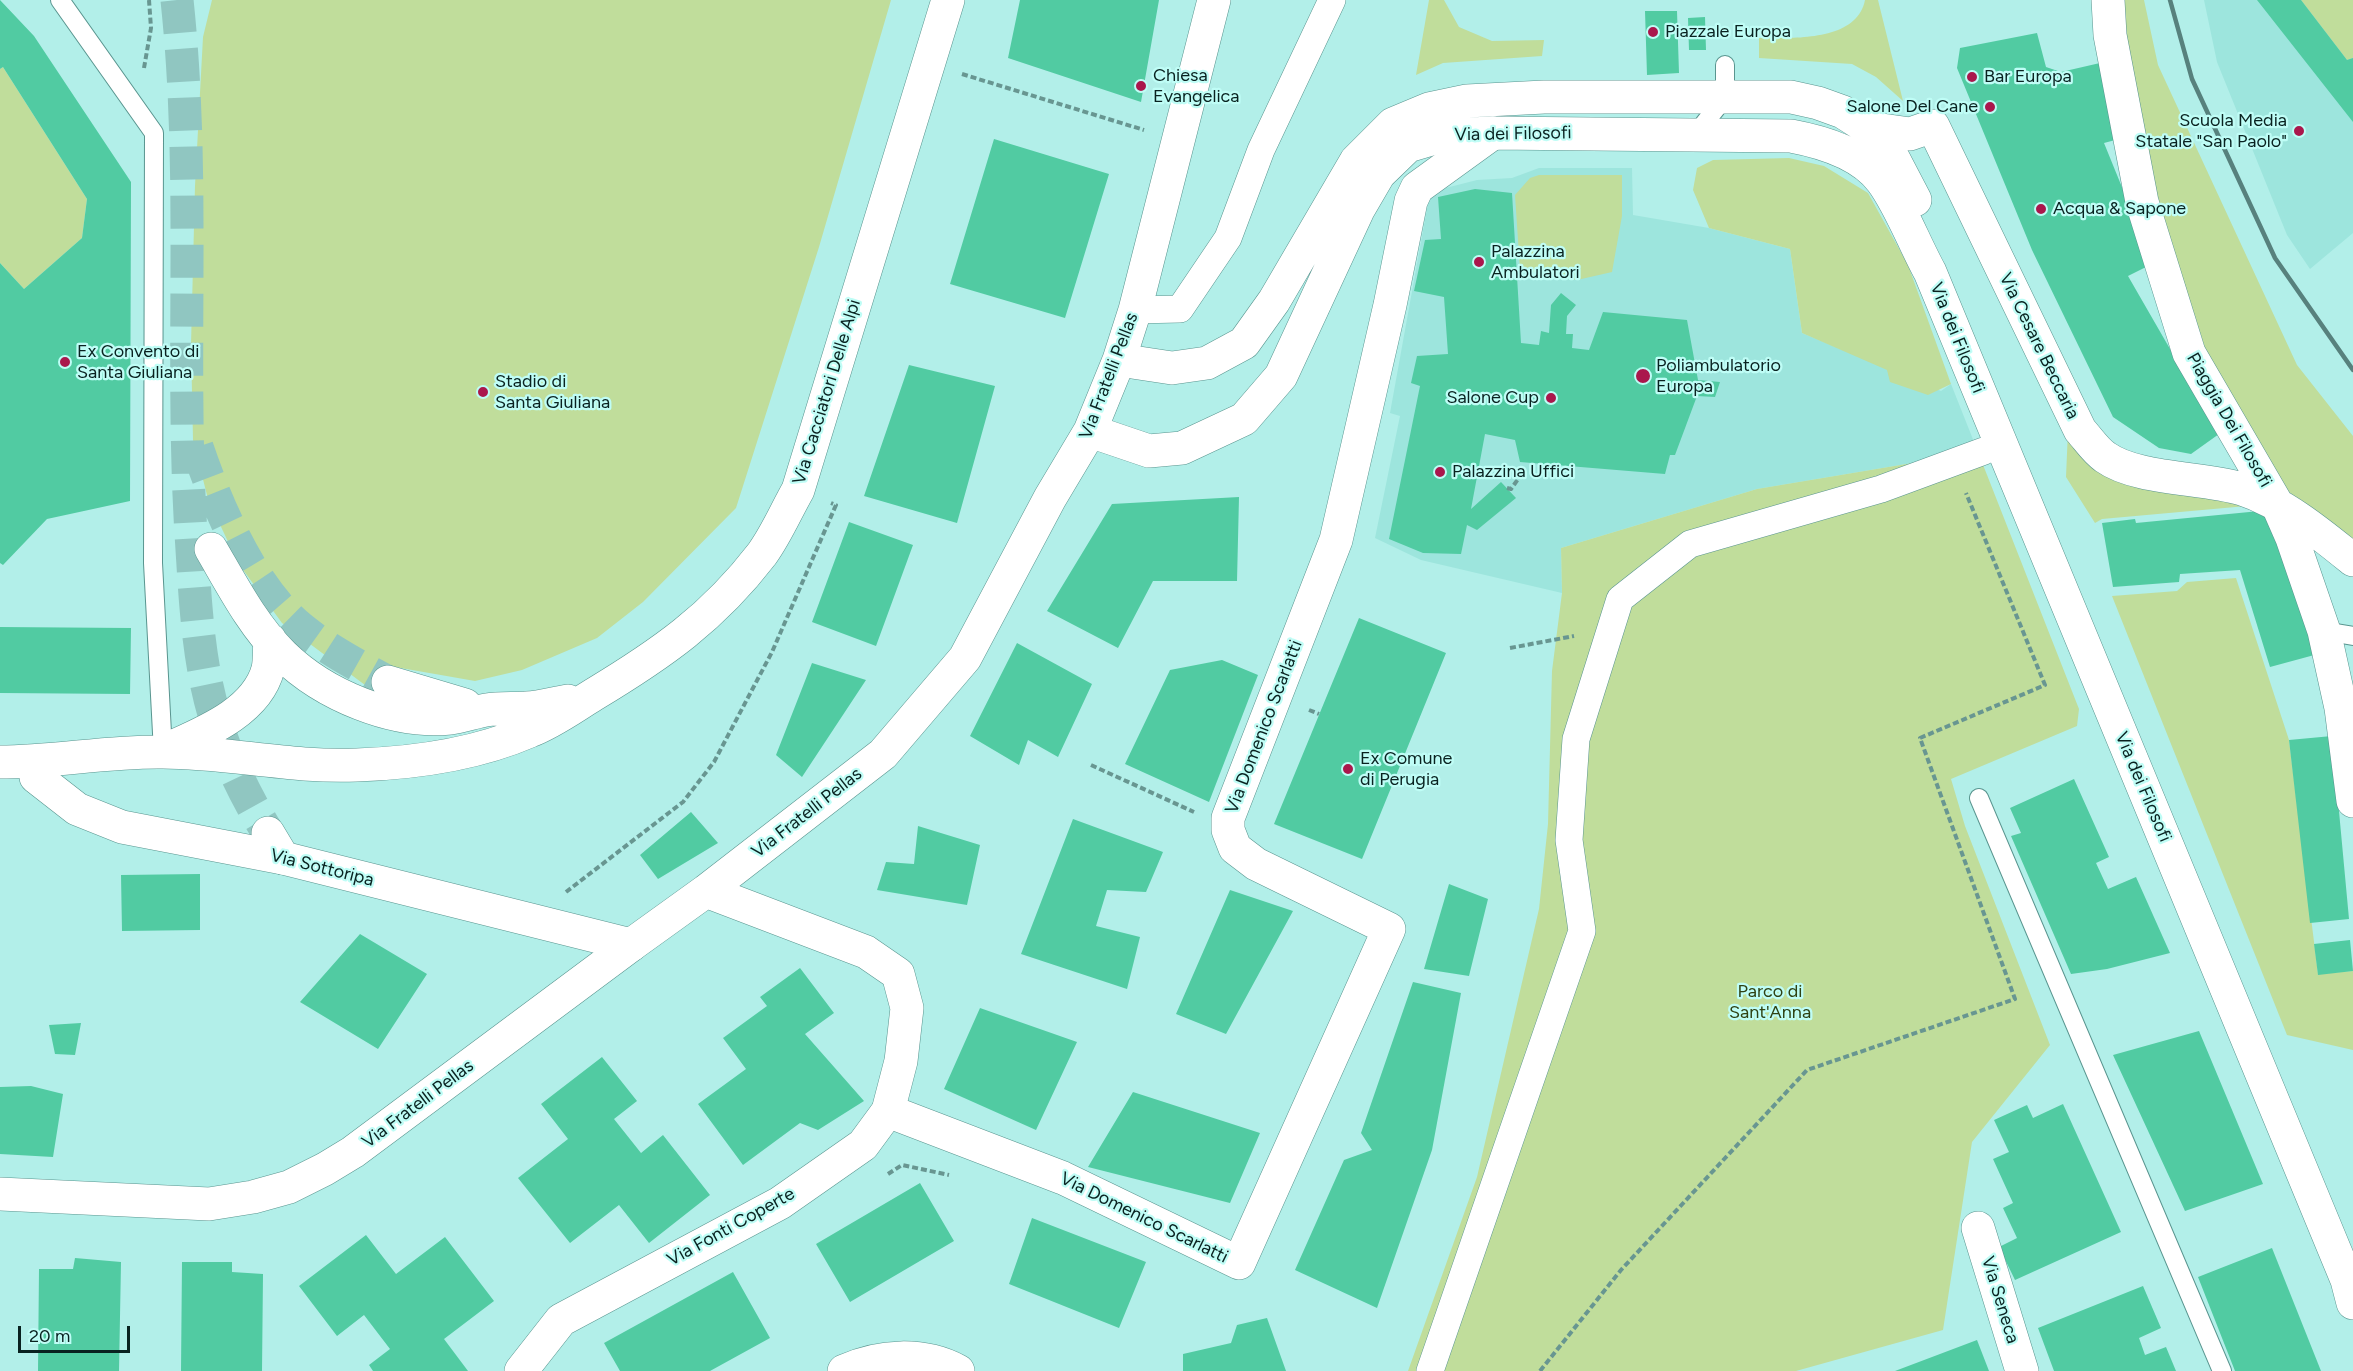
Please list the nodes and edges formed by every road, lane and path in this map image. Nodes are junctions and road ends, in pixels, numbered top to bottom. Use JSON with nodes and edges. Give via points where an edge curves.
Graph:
{"nodes":[{"id":1,"x":60,"y":0,"type":"edge"},
{"id":2,"x":149,"y":0,"type":"edge"},
{"id":3,"x":948,"y":0,"type":"edge"},
{"id":4,"x":1214,"y":0,"type":"edge"},
{"id":5,"x":1332,"y":0,"type":"edge"},
{"id":6,"x":2108,"y":0,"type":"edge"},
{"id":7,"x":1725,"y":65,"type":"dead end"},
{"id":8,"x":960,"y":74,"type":"dead end"},
{"id":9,"x":1725,"y":97,"type":"junction"},
{"id":10,"x":136,"y":108,"type":"junction"},
{"id":11,"x":1868,"y":128,"type":"junction"},
{"id":12,"x":1153,"y":133,"type":"dead end"},
{"id":13,"x":1493,"y":133,"type":"junction"},
{"id":14,"x":1696,"y":134,"type":"junction"},
{"id":15,"x":1930,"y":272,"type":"junction"},
{"id":16,"x":1135,"y":310,"type":"junction"},
{"id":17,"x":1119,"y":360,"type":"junction"},
{"id":18,"x":1090,"y":431,"type":"junction"},
{"id":19,"x":1984,"y":452,"type":"dead end"},
{"id":20,"x":1953,"y":463,"type":"junction"},
{"id":21,"x":1521,"y":475,"type":"dead end"},
{"id":22,"x":1507,"y":488,"type":"dead end"},
{"id":23,"x":823,"y":501,"type":"dead end"},
{"id":24,"x":2278,"y":506,"type":"junction"},
{"id":25,"x":212,"y":549,"type":"dead end"},
{"id":26,"x":2353,"y":560,"type":"edge"},
{"id":27,"x":1611,"y":628,"type":"junction"},
{"id":28,"x":2338,"y":634,"type":"edge"},
{"id":29,"x":270,"y":640,"type":"junction"},
{"id":30,"x":1510,"y":648,"type":"dead end"},
{"id":31,"x":388,"y":682,"type":"tunnel mouth"},
{"id":32,"x":590,"y":697,"type":"junction"},
{"id":33,"x":488,"y":710,"type":"junction"},
{"id":34,"x":163,"y":752,"type":"junction"},
{"id":35,"x":0,"y":762,"type":"edge"},
{"id":36,"x":35,"y":762,"type":"junction"},
{"id":37,"x":1091,"y":765,"type":"dead end"},
{"id":38,"x":1979,"y":798,"type":"dead end"},
{"id":39,"x":2353,"y":801,"type":"edge"},
{"id":40,"x":1198,"y":814,"type":"dead end"},
{"id":41,"x":706,"y":891,"type":"junction"},
{"id":42,"x":565,"y":893,"type":"dead end"},
{"id":43,"x":631,"y":945,"type":"junction"},
{"id":44,"x":888,"y":1111,"type":"junction"},
{"id":45,"x":0,"y":1194,"type":"edge"},
{"id":46,"x":1978,"y":1228,"type":"dead end"},
{"id":47,"x":2351,"y":1285,"type":"edge"},
{"id":48,"x":526,"y":1369,"type":"edge"},
{"id":49,"x":844,"y":1371,"type":"edge"},
{"id":50,"x":958,"y":1371,"type":"edge"},
{"id":51,"x":1430,"y":1371,"type":"edge"},
{"id":52,"x":1540,"y":1371,"type":"edge"},
{"id":53,"x":2022,"y":1371,"type":"edge"},
{"id":54,"x":2222,"y":1371,"type":"edge"}],
"edges":[{"from":1,"to":10,"type":"lane"},
{"from":2,"to":10,"type":"path","via":[[151,28]]},
{"from":3,"to":32,"type":"street","name":"Via Cacciatori Delle Alpi","via":[[798,490],[763,553],[705,618],[653,659]]},
{"from":4,"to":16,"type":"street","name":"Via Fratelli Pellas"},
{"from":5,"to":16,"type":"street","via":[[1261,150],[1228,238],[1180,309]]},
{"from":6,"to":24,"type":"street","name":"Piaggia Dei Filosofi","via":[[2110,35],[2142,202],[2189,353]]},
{"from":7,"to":9,"type":"lane"},
{"from":8,"to":12,"type":"path"},
{"from":9,"to":11,"type":"street","name":"Via dei Filosofi","via":[[1800,99],[1843,112]]},
{"from":9,"to":14,"type":"lane"},
{"from":9,"to":17,"type":"street","name":"Via dei Filosofi","via":[[1467,101],[1429,109],[1393,124],[1356,161],[1274,300],[1244,343],[1208,363],[1172,368]]},
{"from":10,"to":34,"type":"lane","via":[[154,133],[153,563]]},
{"from":11,"to":15,"type":"street","name":"Via dei Filosofi","via":[[1892,156],[1917,206]]},
{"from":11,"to":24,"type":"street","name":"Via Cesare Beccaria","via":[[1910,134],[1933,126],[2080,430],[2105,457],[2135,471],[2243,489]]},
{"from":13,"to":14,"type":"street","name":"Via dei Filosofi"},
{"from":13,"to":18,"type":"street","name":"Via dei Filosofi","via":[[1445,135],[1408,146],[1379,174],[1358,210],[1281,376],[1244,419],[1182,448],[1149,451]]},
{"from":13,"to":44,"type":"street","name":"Via Domenico Scarlatti","via":[[1417,188],[1411,201],[1336,540],[1228,818],[1235,848],[1256,864],[1389,929],[1239,1263],[1063,1178]]},
{"from":14,"to":15,"type":"street","name":"Via dei Filosofi","via":[[1791,136],[1825,142],[1856,159],[1881,180]]},
{"from":15,"to":47,"type":"street","name":"Via dei Filosofi"},
{"from":16,"to":17,"type":"street","name":"Via Fratelli Pellas"},
{"from":17,"to":18,"type":"street","name":"Via Fratelli Pellas"},
{"from":18,"to":41,"type":"street","name":"Via Fratelli Pellas","via":[[965,658],[883,754]]},
{"from":19,"to":20,"type":"street"},
{"from":20,"to":27,"type":"street","via":[[1881,489],[1690,544],[1620,599]]},
{"from":20,"to":52,"type":"path","via":[[2045,685],[1920,738],[2014,999],[1807,1070],[1621,1270]]},
{"from":21,"to":22,"type":"path","via":[[1511,489]]},
{"from":23,"to":42,"type":"path","via":[[836,505],[772,651],[714,762],[683,802]]},
{"from":24,"to":26,"type":"street"},
{"from":24,"to":28,"type":"street","name":"Piaggia Dei Filosofi"},
{"from":25,"to":29,"type":"street"},
{"from":27,"to":30,"type":"path"},
{"from":27,"to":51,"type":"street","via":[[1576,739],[1569,840],[1582,932]]},
{"from":28,"to":39,"type":"street","name":"Piaggia Dei Filosofi","via":[[2341,708]]},
{"from":29,"to":33,"type":"street","via":[[318,682],[365,705],[408,716],[450,718]]},
{"from":29,"to":34,"type":"street","via":[[268,669],[257,689],[236,712],[204,733]]},
{"from":31,"to":33,"type":"street"},
{"from":32,"to":33,"type":"street","via":[[529,708]]},
{"from":32,"to":34,"type":"street","name":"Via Cacciatori Delle Alpi","via":[[529,732],[477,749],[429,758],[355,765]]},
{"from":34,"to":36,"type":"street"},
{"from":35,"to":36,"type":"street"},
{"from":36,"to":43,"type":"street","name":"Via Sottoripa","via":[[36,777],[77,809],[122,827],[275,846]]},
{"from":37,"to":40,"type":"path"},
{"from":38,"to":54,"type":"lane"},
{"from":41,"to":43,"type":"street","name":"Via Fratelli Pellas"},
{"from":41,"to":44,"type":"street","name":"Via Fonti Coperte","via":[[866,952],[898,974],[908,1008]]},
{"from":43,"to":45,"type":"street","name":"Via Fratelli Pellas","via":[[353,1152],[289,1187],[209,1204]]},
{"from":44,"to":48,"type":"street","name":"Via Fonti Coperte","via":[[863,1145],[780,1203],[561,1320]]},
{"from":46,"to":53,"type":"street","name":"Via Seneca"},
{"from":49,"to":50,"type":"street","via":[[860,1364],[902,1357],[945,1364]]}]}
